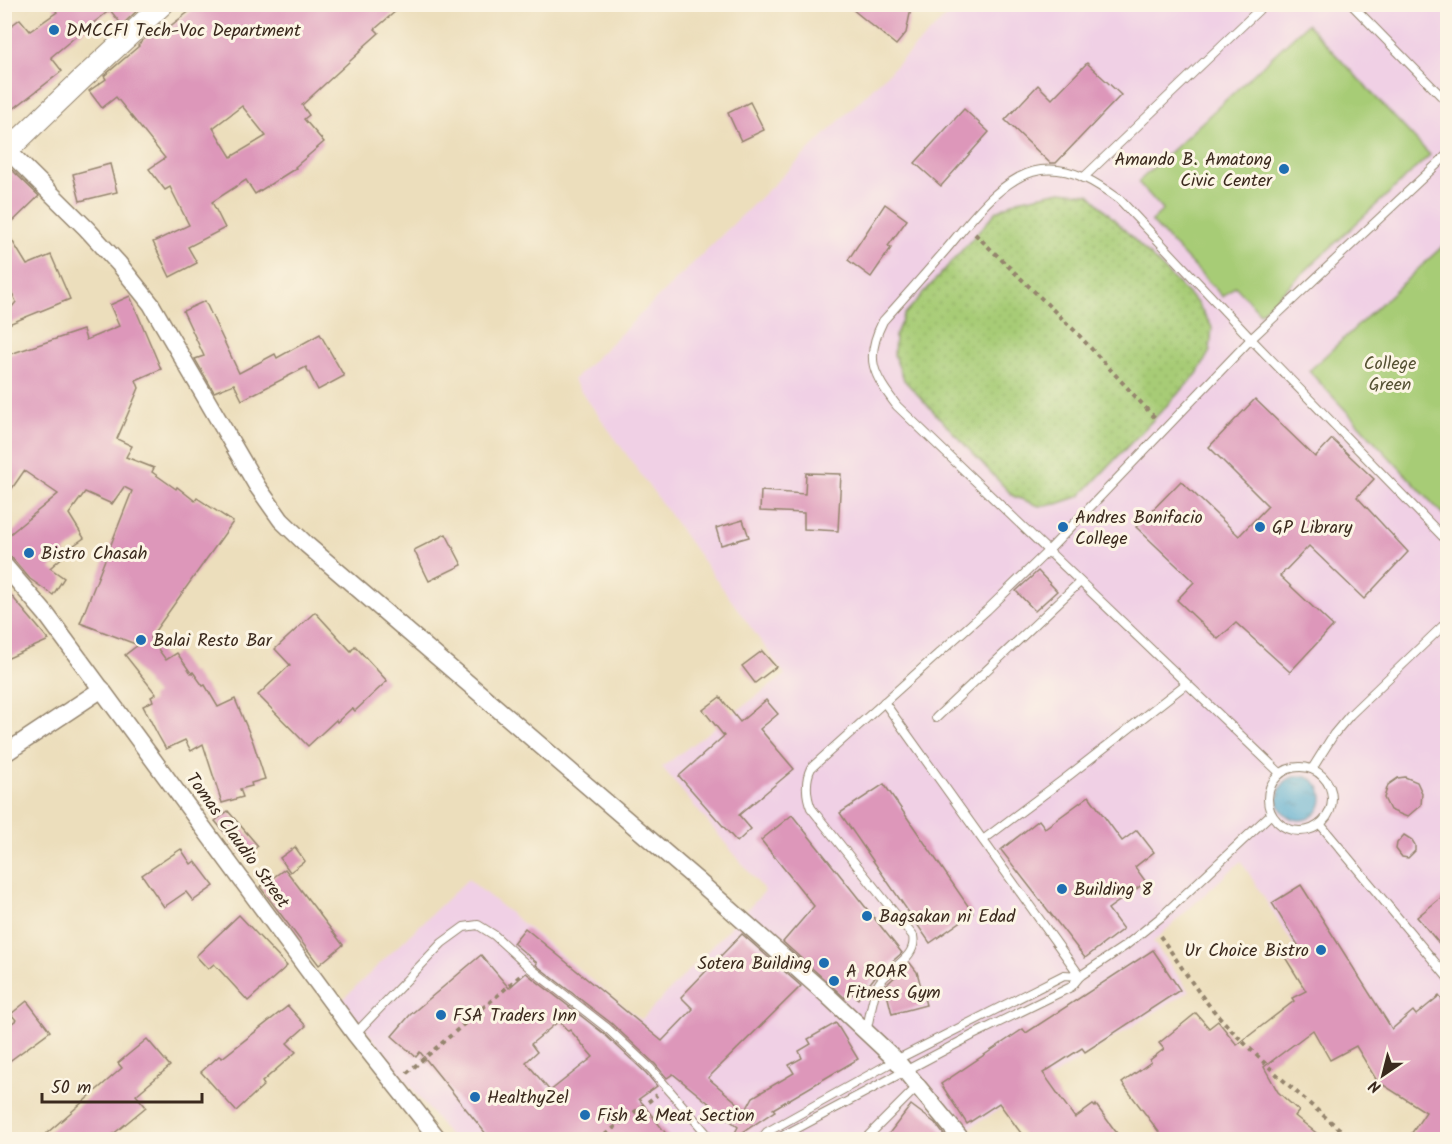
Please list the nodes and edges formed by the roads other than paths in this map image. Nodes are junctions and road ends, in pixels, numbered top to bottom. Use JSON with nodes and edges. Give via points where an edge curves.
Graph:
{"nodes":[{"id":1,"x":163,"y":4,"type":"edge"},
{"id":2,"x":1265,"y":4,"type":"edge"},
{"id":3,"x":1351,"y":4,"type":"edge"},
{"id":4,"x":1448,"y":103,"type":"edge"},
{"id":5,"x":5,"y":151,"type":"edge"},
{"id":6,"x":1448,"y":154,"type":"edge"},
{"id":7,"x":1083,"y":178,"type":"junction"},
{"id":8,"x":1251,"y":339,"type":"junction"},
{"id":9,"x":1448,"y":542,"type":"edge"},
{"id":10,"x":1048,"y":551,"type":"junction"},
{"id":11,"x":4,"y":565,"type":"edge"},
{"id":12,"x":1080,"y":582,"type":"junction"},
{"id":13,"x":1448,"y":621,"type":"edge"},
{"id":14,"x":1186,"y":684,"type":"junction"},
{"id":15,"x":102,"y":689,"type":"junction"},
{"id":16,"x":884,"y":702,"type":"junction"},
{"id":17,"x":936,"y":718,"type":"dead end"},
{"id":18,"x":4,"y":754,"type":"edge"},
{"id":19,"x":1312,"y":769,"type":"junction"},
{"id":20,"x":1280,"y":773,"type":"junction"},
{"id":21,"x":1271,"y":814,"type":"junction"},
{"id":22,"x":1320,"y":824,"type":"junction"},
{"id":23,"x":983,"y":840,"type":"junction"},
{"id":24,"x":1080,"y":976,"type":"junction"},
{"id":25,"x":1448,"y":978,"type":"edge"},
{"id":26,"x":866,"y":1032,"type":"junction"},
{"id":27,"x":355,"y":1034,"type":"junction"},
{"id":28,"x":901,"y":1066,"type":"junction"},
{"id":29,"x":918,"y":1086,"type":"junction"},
{"id":30,"x":439,"y":1140,"type":"edge"},
{"id":31,"x":712,"y":1140,"type":"edge"},
{"id":32,"x":761,"y":1140,"type":"edge"},
{"id":33,"x":775,"y":1140,"type":"edge"},
{"id":34,"x":864,"y":1140,"type":"edge"},
{"id":35,"x":963,"y":1140,"type":"edge"}],
"edges":[{"from":1,"to":5,"type":"street"},
{"from":2,"to":7,"type":"lane"},
{"from":3,"to":4,"type":"lane"},
{"from":5,"to":26,"type":"street","via":[[86,228],[151,304],[257,486],[281,520],[697,880]]},
{"from":6,"to":8,"type":"lane"},
{"from":7,"to":8,"type":"lane","via":[[1120,200]]},
{"from":7,"to":10,"type":"lane","via":[[1068,171],[1040,170],[1018,178],[990,199],[883,321],[873,341],[873,362],[879,382],[897,406]]},
{"from":8,"to":9,"type":"lane"},
{"from":8,"to":10,"type":"lane"},
{"from":10,"to":12,"type":"lane"},
{"from":10,"to":16,"type":"lane"},
{"from":11,"to":15,"type":"street","name":"Tomas Claudio Street"},
{"from":12,"to":14,"type":"lane"},
{"from":12,"to":17,"type":"lane"},
{"from":13,"to":19,"type":"lane","via":[[1350,715]]},
{"from":14,"to":20,"type":"lane"},
{"from":14,"to":23,"type":"lane"},
{"from":15,"to":18,"type":"street"},
{"from":15,"to":27,"type":"street","name":"Tomas Claudio Street"},
{"from":16,"to":23,"type":"lane"},
{"from":16,"to":26,"type":"lane","via":[[811,768],[808,776],[811,808],[914,940],[907,957],[878,985]]},
{"from":19,"to":20,"type":"lane","via":[[1296,767]]},
{"from":19,"to":22,"type":"lane","via":[[1327,781],[1332,799],[1331,809]]},
{"from":20,"to":21,"type":"lane","via":[[1267,796]]},
{"from":21,"to":22,"type":"lane","via":[[1293,831]]},
{"from":21,"to":24,"type":"lane","via":[[1152,925]]},
{"from":22,"to":25,"type":"lane"},
{"from":23,"to":24,"type":"lane"},
{"from":24,"to":28,"type":"lane","via":[[1071,988]]},
{"from":24,"to":28,"type":"lane","via":[[1064,975]]},
{"from":26,"to":28,"type":"street"},
{"from":27,"to":30,"type":"street","name":"Tomas Claudio Street"},
{"from":27,"to":31,"type":"lane","via":[[442,943],[464,927],[478,925],[607,1028],[651,1069]]},
{"from":28,"to":29,"type":"street"},
{"from":28,"to":32,"type":"lane","via":[[767,1132]]},
{"from":28,"to":33,"type":"lane"},
{"from":29,"to":34,"type":"lane"},
{"from":29,"to":35,"type":"street"}]}
